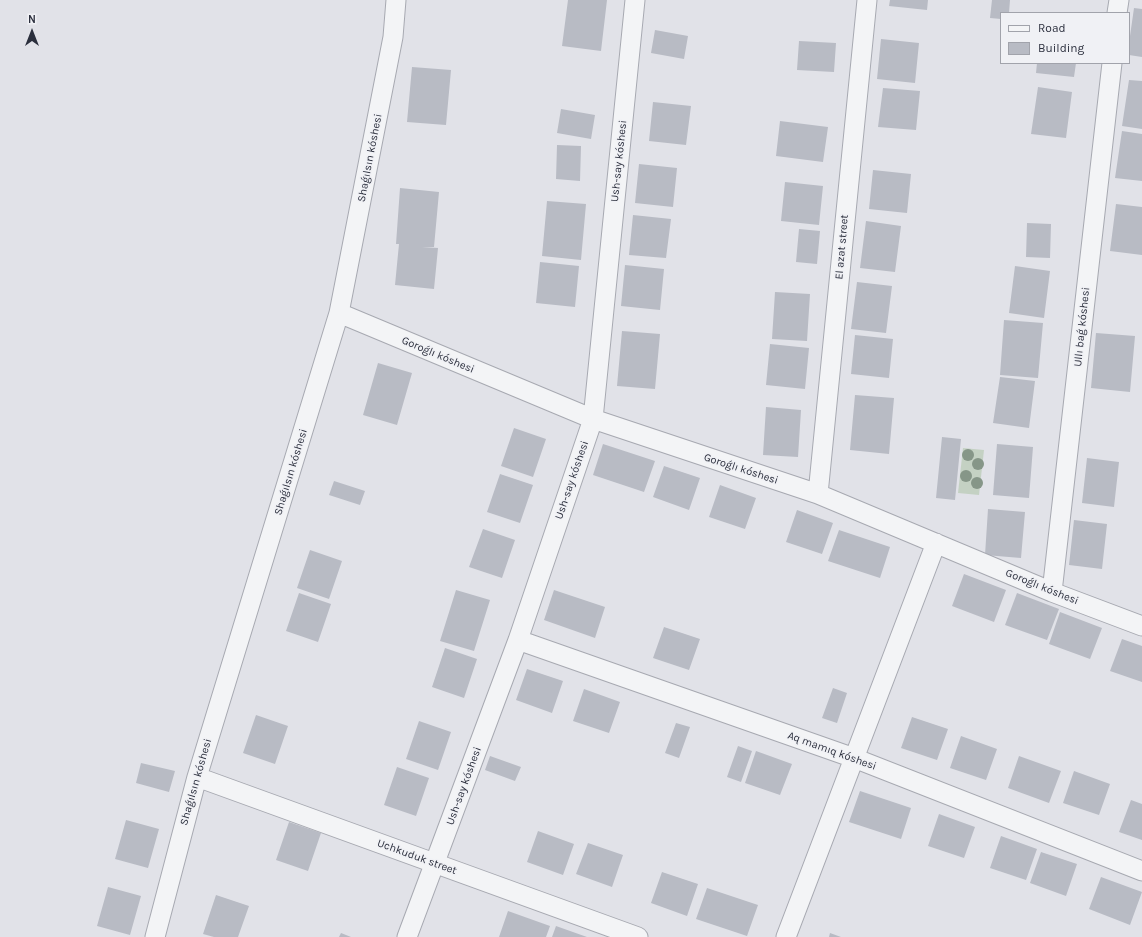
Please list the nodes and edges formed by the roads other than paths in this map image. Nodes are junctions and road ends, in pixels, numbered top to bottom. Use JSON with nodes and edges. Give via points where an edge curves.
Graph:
{"nodes":[{"id":1,"x":396,"y":0,"type":"edge"},
{"id":2,"x":635,"y":0,"type":"edge"},
{"id":3,"x":867,"y":0,"type":"edge"},
{"id":4,"x":1119,"y":0,"type":"edge"},
{"id":5,"x":1118,"y":12,"type":"edge"},
{"id":6,"x":1112,"y":64,"type":"edge"},
{"id":7,"x":339,"y":313,"type":"junction"},
{"id":8,"x":593,"y":419,"type":"junction"},
{"id":9,"x":818,"y":494,"type":"junction"},
{"id":10,"x":936,"y":543,"type":"junction"},
{"id":11,"x":1052,"y":592,"type":"junction"},
{"id":12,"x":1142,"y":626,"type":"edge"},
{"id":13,"x":518,"y":640,"type":"junction"},
{"id":14,"x":854,"y":758,"type":"junction"},
{"id":15,"x":197,"y":777,"type":"junction"},
{"id":16,"x":435,"y":863,"type":"junction"},
{"id":17,"x":1142,"y":872,"type":"edge"},
{"id":18,"x":155,"y":937,"type":"edge"},
{"id":19,"x":407,"y":937,"type":"edge"},
{"id":20,"x":638,"y":937,"type":"edge"},
{"id":21,"x":786,"y":937,"type":"edge"}],
"edges":[{"from":1,"to":7,"type":"street","name":"Shaǵılsın kóshesi","via":[[394,37]]},
{"from":2,"to":8,"type":"street","name":"Ush-say kóshesi"},
{"from":3,"to":9,"type":"street","name":"El azat street"},
{"from":4,"to":5,"type":"street"},
{"from":6,"to":11,"type":"street","name":"Ullı baǵ kóshesi"},
{"from":7,"to":8,"type":"street","name":"Goroǵlı kóshesi"},
{"from":7,"to":15,"type":"street","name":"Shaǵılsın kóshesi"},
{"from":8,"to":9,"type":"street","name":"Goroǵlı kóshesi"},
{"from":8,"to":13,"type":"street","name":"Ush-say kóshesi"},
{"from":9,"to":10,"type":"street","name":"Goroǵlı kóshesi"},
{"from":10,"to":11,"type":"street","name":"Goroǵlı kóshesi"},
{"from":10,"to":14,"type":"street"},
{"from":11,"to":12,"type":"street","name":"Goroǵlı kóshesi"},
{"from":13,"to":14,"type":"street","name":"Aq mamıq kóshesi"},
{"from":13,"to":16,"type":"street","name":"Ush-say kóshesi"},
{"from":14,"to":17,"type":"street","name":"Aq mamıq kóshesi"},
{"from":14,"to":21,"type":"street"},
{"from":15,"to":16,"type":"street","name":"Uchkuduk street"},
{"from":15,"to":18,"type":"street","name":"Shaǵılsın kóshesi"},
{"from":16,"to":19,"type":"street","name":"Ush-say kóshesi"},
{"from":16,"to":20,"type":"street","name":"Uchkuduk street"}]}
